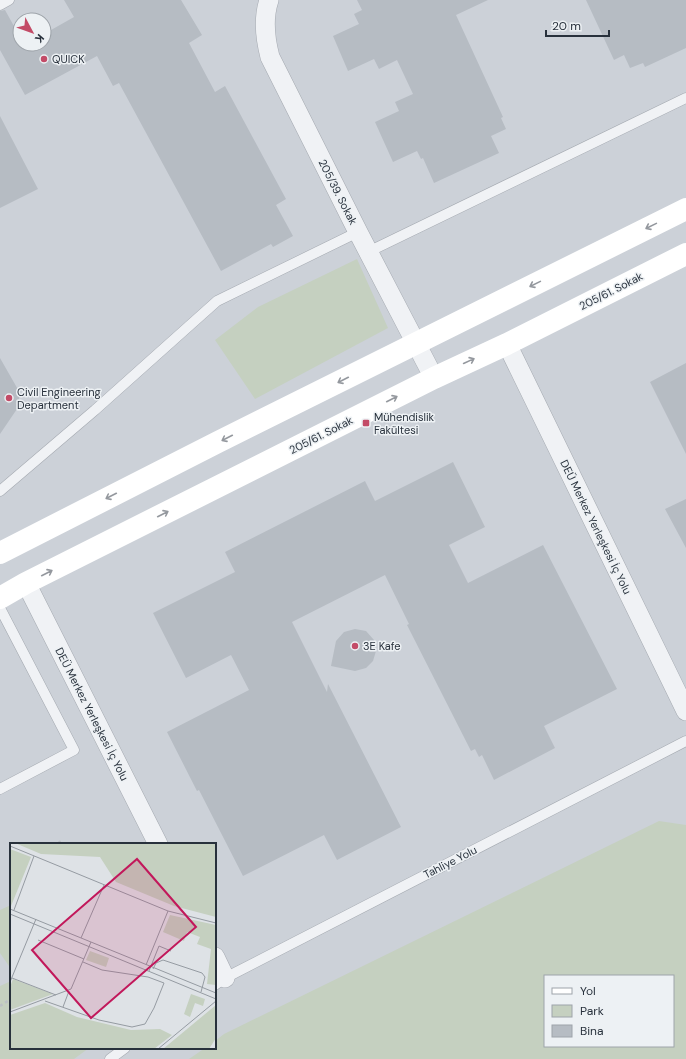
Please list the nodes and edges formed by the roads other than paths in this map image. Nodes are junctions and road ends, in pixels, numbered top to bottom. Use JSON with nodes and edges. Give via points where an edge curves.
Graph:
{"nodes":[{"id":1,"x":9,"y":0,"type":"edge"},
{"id":2,"x":266,"y":3,"type":"edge"},
{"id":3,"x":0,"y":5,"type":"edge"},
{"id":4,"x":686,"y":98,"type":"edge"},
{"id":5,"x":686,"y":208,"type":"edge"},
{"id":6,"x":358,"y":232,"type":"junction"},
{"id":7,"x":368,"y":252,"type":"junction"},
{"id":8,"x":686,"y":254,"type":"edge"},
{"id":9,"x":416,"y":343,"type":"junction"},
{"id":10,"x":507,"y":344,"type":"junction"},
{"id":11,"x":434,"y":378,"type":"junction"},
{"id":12,"x":0,"y":490,"type":"edge"},
{"id":13,"x":0,"y":552,"type":"edge"},
{"id":14,"x":26,"y":583,"type":"junction"},
{"id":15,"x":0,"y":598,"type":"edge"},
{"id":16,"x":0,"y":608,"type":"edge"},
{"id":17,"x":686,"y":711,"type":"edge"},
{"id":18,"x":686,"y":741,"type":"edge"},
{"id":19,"x":0,"y":789,"type":"edge"},
{"id":20,"x":157,"y":843,"type":"edge"},
{"id":21,"x":216,"y":962,"type":"edge"},
{"id":22,"x":220,"y":982,"type":"edge"},
{"id":23,"x":124,"y":1049,"type":"edge"},
{"id":24,"x":110,"y":1059,"type":"edge"}],
"edges":[{"from":1,"to":3,"type":"lane"},
{"from":2,"to":6,"type":"street","name":"205/39. Sokak","via":[[265,25],[270,57]]},
{"from":4,"to":7,"type":"lane"},
{"from":5,"to":9,"type":"main road","one_way":true},
{"from":6,"to":7,"type":"street","name":"205/39. Sokak"},
{"from":6,"to":12,"type":"lane","via":[[217,301],[95,410]]},
{"from":7,"to":9,"type":"street","name":"205/39. Sokak"},
{"from":8,"to":10,"type":"main road","name":"205/61. Sokak"},
{"from":9,"to":11,"type":"street","name":"205/39. Sokak"},
{"from":9,"to":13,"type":"main road","one_way":true},
{"from":11,"to":10,"type":"main road","name":"205/61. Sokak","one_way":true},
{"from":10,"to":17,"type":"street","name":"DEÜ Merkez Yerleşkesi İç Yolu"},
{"from":14,"to":11,"type":"main road","name":"205/61. Sokak","one_way":true},
{"from":14,"to":15,"type":"main road","name":"205/61. Sokak"},
{"from":14,"to":20,"type":"street","name":"DEÜ Merkez Yerleşkesi İç Yolu"},
{"from":16,"to":19,"type":"lane","via":[[74,750]]},
{"from":18,"to":22,"type":"lane","name":"Tahliye Yolu"},
{"from":21,"to":22,"type":"street"},
{"from":23,"to":24,"type":"lane"}]}
